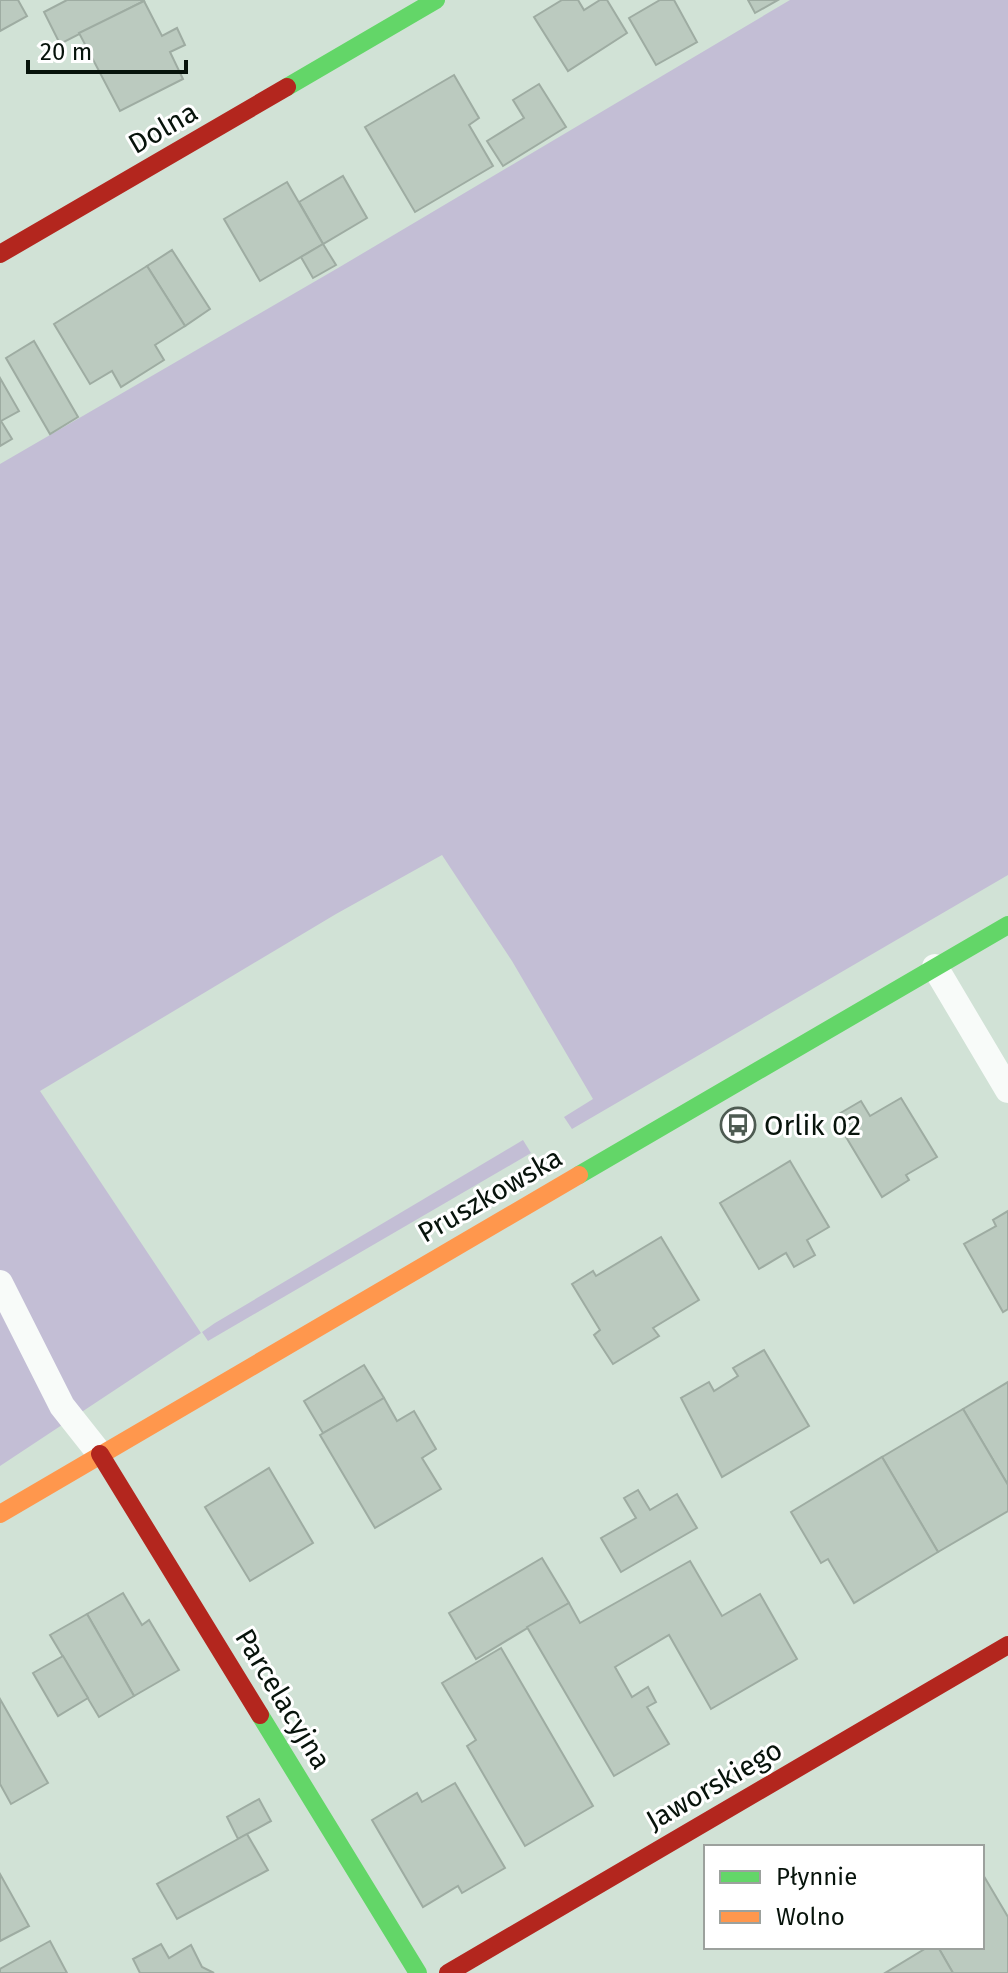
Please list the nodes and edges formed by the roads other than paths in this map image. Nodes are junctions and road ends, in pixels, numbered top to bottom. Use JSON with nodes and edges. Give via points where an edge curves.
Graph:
{"nodes":[{"id":1,"x":436,"y":0,"type":"edge"},
{"id":2,"x":0,"y":254,"type":"edge"},
{"id":3,"x":1008,"y":925,"type":"edge"},
{"id":4,"x":935,"y":967,"type":"junction"},
{"id":5,"x":1008,"y":1090,"type":"edge"},
{"id":6,"x":0,"y":1283,"type":"edge"},
{"id":7,"x":100,"y":1454,"type":"junction"},
{"id":8,"x":0,"y":1514,"type":"edge"},
{"id":9,"x":1008,"y":1645,"type":"edge"},
{"id":10,"x":418,"y":1973,"type":"edge"},
{"id":11,"x":448,"y":1973,"type":"edge"}],
"edges":[{"from":1,"to":2,"type":"street","name":"Dolna"},
{"from":3,"to":4,"type":"street","name":"Pruszkowska"},
{"from":4,"to":5,"type":"lane"},
{"from":4,"to":7,"type":"street","name":"Pruszkowska"},
{"from":6,"to":7,"type":"lane","via":[[62,1406]]},
{"from":7,"to":8,"type":"street","name":"Pruszkowska"},
{"from":7,"to":10,"type":"street","name":"Parcelacyjna"},
{"from":9,"to":11,"type":"street","name":"Jaworskiego"}]}
